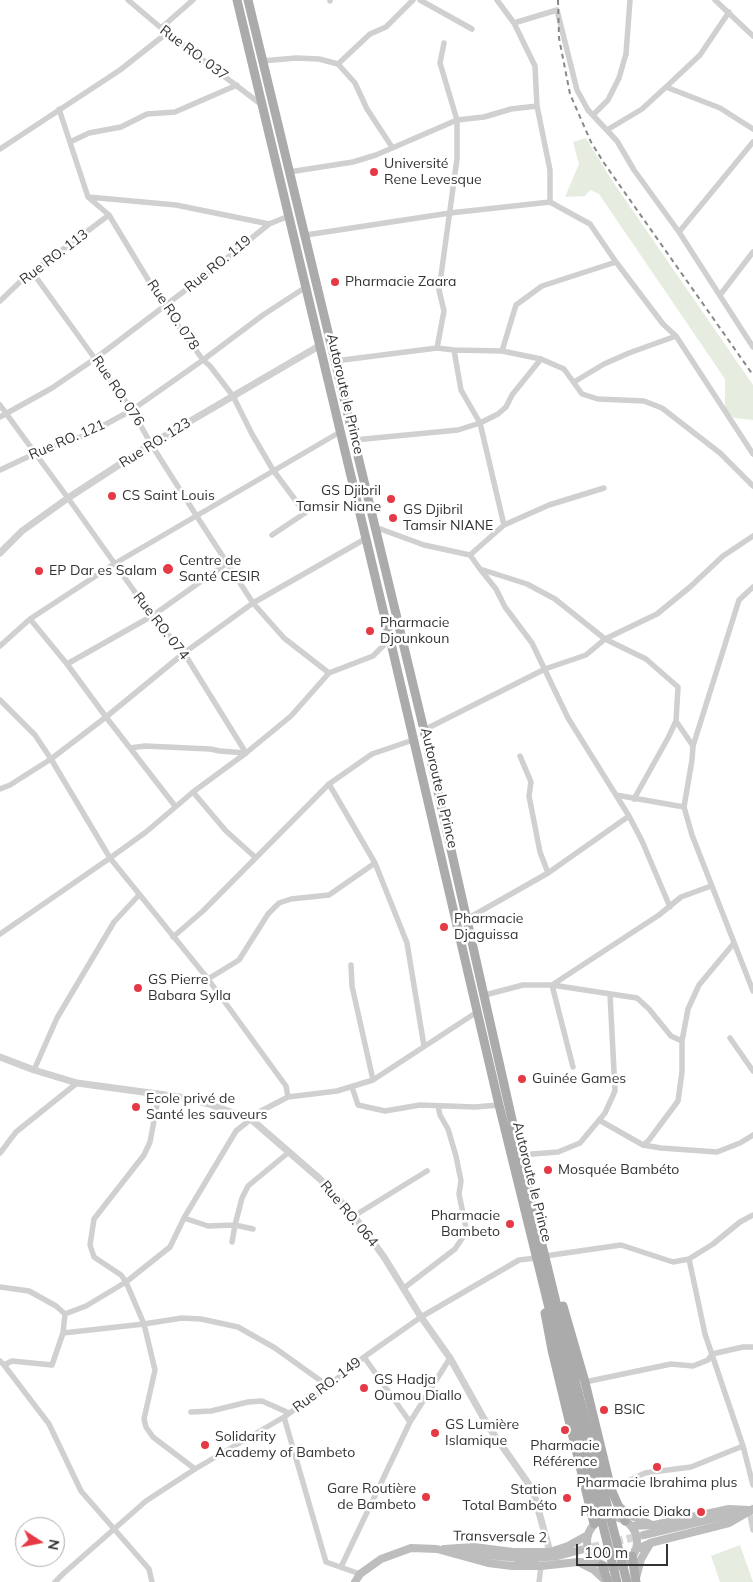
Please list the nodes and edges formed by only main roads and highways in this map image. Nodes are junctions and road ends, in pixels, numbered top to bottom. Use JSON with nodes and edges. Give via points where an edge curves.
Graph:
{"nodes":[{"id":1,"x":237,"y":0,"type":"edge"},
{"id":2,"x":248,"y":0,"type":"edge"},
{"id":3,"x":540,"y":1257,"type":"junction"},
{"id":4,"x":571,"y":1381,"type":"junction"},
{"id":5,"x":617,"y":1503,"type":"junction"},
{"id":6,"x":751,"y":1510,"type":"edge"},
{"id":7,"x":594,"y":1521,"type":"junction"},
{"id":8,"x":628,"y":1524,"type":"junction"},
{"id":9,"x":654,"y":1525,"type":"junction"},
{"id":10,"x":588,"y":1535,"type":"junction"},
{"id":11,"x":644,"y":1535,"type":"tunnel mouth"},
{"id":12,"x":650,"y":1543,"type":"junction"},
{"id":13,"x":568,"y":1546,"type":"junction"},
{"id":14,"x":438,"y":1549,"type":"junction"},
{"id":15,"x":580,"y":1550,"type":"tunnel mouth"},
{"id":16,"x":634,"y":1553,"type":"junction"},
{"id":17,"x":578,"y":1562,"type":"junction"},
{"id":18,"x":600,"y":1564,"type":"junction"},
{"id":19,"x":633,"y":1581,"type":"edge"},
{"id":20,"x":355,"y":1582,"type":"edge"},
{"id":21,"x":608,"y":1582,"type":"edge"},
{"id":22,"x":617,"y":1582,"type":"edge"}],
"edges":[{"from":1,"to":3,"type":"main road","name":"Autoroute le Prince","via":[[499,1105]]},
{"from":2,"to":3,"type":"main road","name":"Autoroute le Prince","via":[[424,730],[485,995]]},
{"from":3,"to":4,"type":"main road","name":"Autoroute le Prince"},
{"from":3,"to":5,"type":"main road","via":[[561,1299]]},
{"from":3,"to":7,"type":"main road","via":[[552,1350]]},
{"from":4,"to":19,"type":"main road","name":"Autoroute le Prince","bridge":true},
{"from":4,"to":22,"type":"main road","name":"Autoroute le Prince","bridge":true},
{"from":5,"to":8,"type":"main road"},
{"from":5,"to":9,"type":"main road","via":[[630,1515]]},
{"from":6,"to":9,"type":"main road","via":[[729,1509]]},
{"from":6,"to":11,"type":"main road"},
{"from":6,"to":12,"type":"main road","via":[[728,1523]]},
{"from":7,"to":8,"type":"main road","via":[[610,1517]]},
{"from":7,"to":10,"type":"main road"},
{"from":7,"to":13,"type":"main road"},
{"from":8,"to":9,"type":"main road"},
{"from":8,"to":16,"type":"main road","via":[[637,1542]]},
{"from":10,"to":13,"type":"main road","name":"Transversale 2"},
{"from":10,"to":18,"type":"main road","via":[[588,1550]]},
{"from":12,"to":16,"type":"main road"},
{"from":12,"to":19,"type":"main road"},
{"from":13,"to":14,"type":"main road","name":"Transversale 2","via":[[550,1552],[474,1547]]},
{"from":14,"to":15,"type":"main road","via":[[526,1559]]},
{"from":14,"to":17,"type":"main road","name":"Transversale 2","via":[[488,1564],[541,1566]]},
{"from":14,"to":20,"type":"main road","name":"Transversale 2","via":[[406,1549],[381,1560],[360,1574]]},
{"from":16,"to":18,"type":"main road","via":[[618,1566]]},
{"from":16,"to":19,"type":"main road"},
{"from":17,"to":18,"type":"main road","name":"Transversale 2"},
{"from":17,"to":21,"type":"main road"},
{"from":18,"to":21,"type":"main road"}]}
